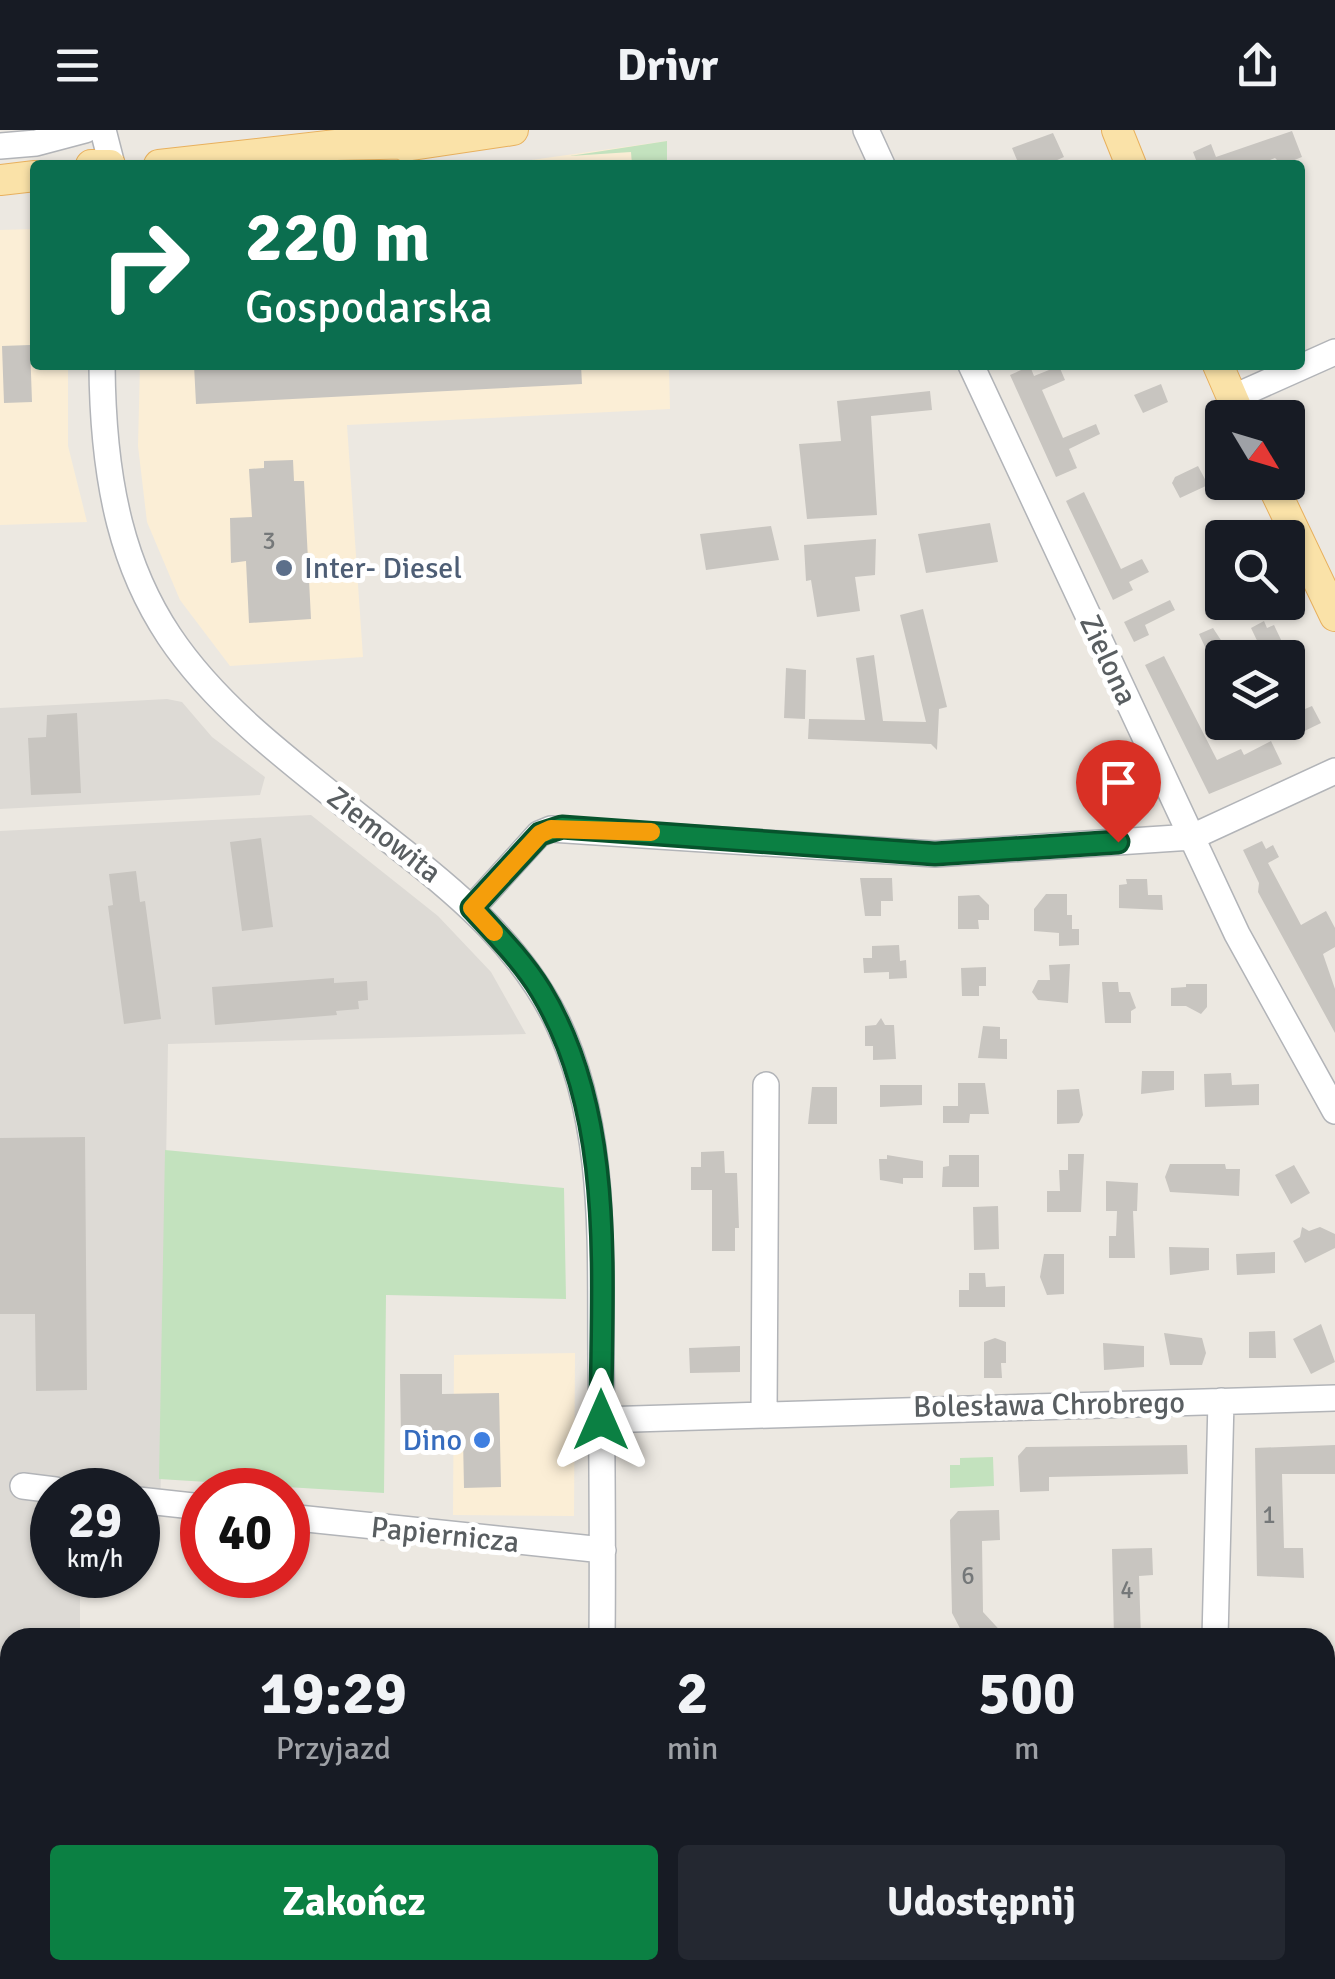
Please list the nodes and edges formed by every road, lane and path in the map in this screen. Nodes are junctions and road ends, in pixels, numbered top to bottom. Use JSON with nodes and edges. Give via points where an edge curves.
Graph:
{"nodes":[{"id":1,"x":85,"y":130,"type":"edge"},
{"id":2,"x":100,"y":130,"type":"edge"},
{"id":3,"x":513,"y":130,"type":"edge"},
{"id":4,"x":866,"y":130,"type":"edge"},
{"id":5,"x":423,"y":143,"type":"junction"},
{"id":6,"x":0,"y":146,"type":"edge"},
{"id":7,"x":91,"y":160,"type":"edge"},
{"id":8,"x":109,"y":160,"type":"edge"},
{"id":9,"x":203,"y":160,"type":"edge"},
{"id":10,"x":323,"y":160,"type":"edge"},
{"id":11,"x":880,"y":160,"type":"edge"},
{"id":12,"x":30,"y":177,"type":"edge"},
{"id":13,"x":0,"y":180,"type":"edge"},
{"id":14,"x":30,"y":197,"type":"edge"},
{"id":15,"x":0,"y":199,"type":"edge"},
{"id":16,"x":1335,"y":352,"type":"edge"},
{"id":17,"x":1305,"y":369,"type":"edge"},
{"id":18,"x":102,"y":370,"type":"edge"},
{"id":19,"x":973,"y":370,"type":"edge"},
{"id":20,"x":1220,"y":370,"type":"edge"},
{"id":21,"x":1303,"y":370,"type":"edge"},
{"id":22,"x":1233,"y":400,"type":"edge"},
{"id":23,"x":1250,"y":400,"type":"edge"},
{"id":24,"x":1280,"y":500,"type":"edge"},
{"id":25,"x":1335,"y":616,"type":"edge"},
{"id":26,"x":1335,"y":771,"type":"edge"},
{"id":27,"x":1192,"y":838,"type":"junction"},
{"id":28,"x":472,"y":908,"type":"junction"},
{"id":29,"x":766,"y":1085,"type":"dead end"},
{"id":30,"x":1335,"y":1112,"type":"edge"},
{"id":31,"x":1335,"y":1398,"type":"edge"},
{"id":32,"x":1221,"y":1401,"type":"junction"},
{"id":33,"x":764,"y":1414,"type":"junction"},
{"id":34,"x":601,"y":1420,"type":"junction"},
{"id":35,"x":23,"y":1486,"type":"dead end"},
{"id":36,"x":30,"y":1487,"type":"edge"},
{"id":37,"x":310,"y":1519,"type":"edge"},
{"id":38,"x":602,"y":1550,"type":"junction"},
{"id":39,"x":602,"y":1628,"type":"edge"},
{"id":40,"x":1215,"y":1628,"type":"edge"}],
"edges":[{"from":1,"to":6,"type":"street"},
{"from":2,"to":7,"type":"street"},
{"from":2,"to":8,"type":"street"},
{"from":3,"to":5,"type":"main road"},
{"from":4,"to":11,"type":"street"},
{"from":5,"to":9,"type":"main road"},
{"from":5,"to":10,"type":"main road"},
{"from":12,"to":13,"type":"main road"},
{"from":14,"to":15,"type":"main road"},
{"from":16,"to":17,"type":"street"},
{"from":18,"to":28,"type":"street","name":"Ziemowita","via":[[115,516],[160,626],[233,714]]},
{"from":19,"to":27,"type":"street","name":"Zielona"},
{"from":20,"to":22,"type":"main road"},
{"from":21,"to":23,"type":"street"},
{"from":24,"to":25,"type":"main road"},
{"from":26,"to":27,"type":"street"},
{"from":27,"to":28,"type":"street","via":[[935,854],[562,827],[540,834]]},
{"from":27,"to":30,"type":"street","name":"Zielona"},
{"from":28,"to":34,"type":"street","name":"Ziemowita","via":[[540,990],[586,1099],[598,1195]]},
{"from":29,"to":33,"type":"street"},
{"from":31,"to":32,"type":"street","name":"Bolesława Chrobrego"},
{"from":32,"to":33,"type":"street","name":"Bolesława Chrobrego"},
{"from":32,"to":40,"type":"street"},
{"from":33,"to":34,"type":"street","name":"Bolesława Chrobrego"},
{"from":34,"to":38,"type":"street","name":"Ziemowita"},
{"from":35,"to":36,"type":"street"},
{"from":37,"to":38,"type":"street","name":"Papiernicza"},
{"from":38,"to":39,"type":"street","name":"Ziemowita"}]}
